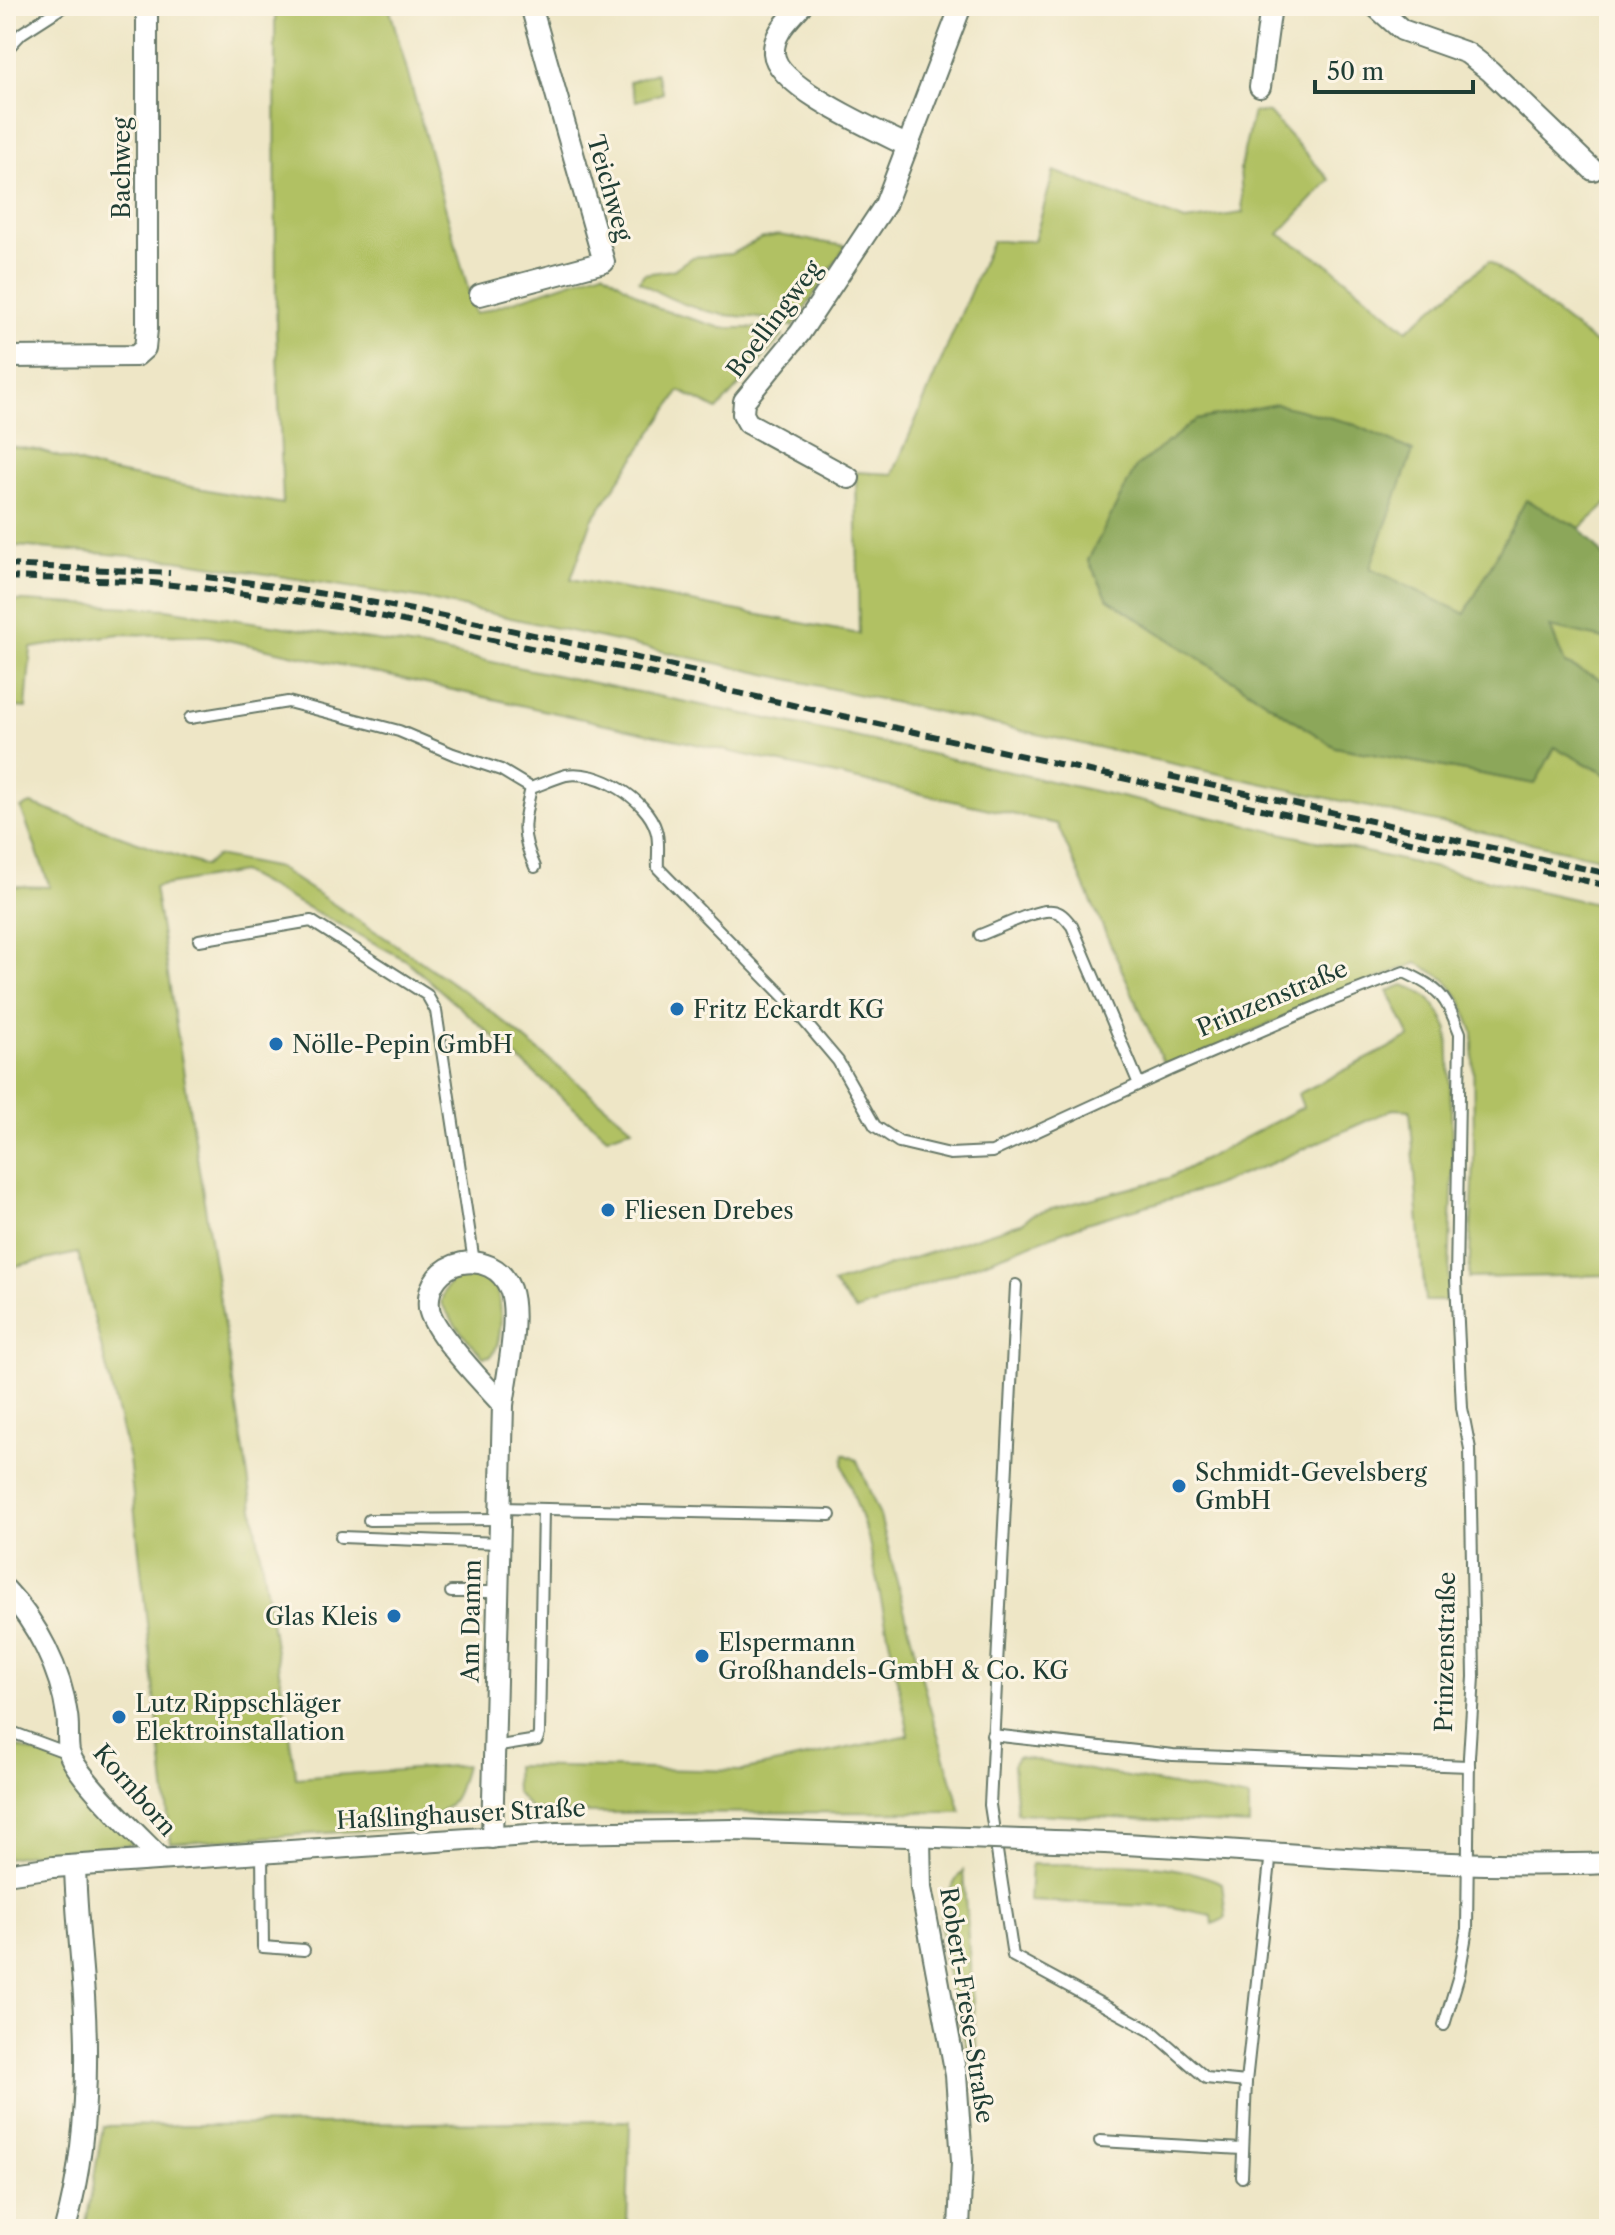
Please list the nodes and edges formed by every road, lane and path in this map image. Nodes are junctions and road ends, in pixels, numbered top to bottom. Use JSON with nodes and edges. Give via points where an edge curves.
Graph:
{"nodes":[{"id":1,"x":64,"y":6,"type":"edge"},
{"id":2,"x":147,"y":6,"type":"edge"},
{"id":3,"x":531,"y":6,"type":"edge"},
{"id":4,"x":801,"y":6,"type":"edge"},
{"id":5,"x":961,"y":6,"type":"edge"},
{"id":6,"x":1271,"y":6,"type":"edge"},
{"id":7,"x":1375,"y":6,"type":"edge"},
{"id":8,"x":6,"y":50,"type":"edge"},
{"id":9,"x":1260,"y":87,"type":"dead end"},
{"id":10,"x":908,"y":146,"type":"junction"},
{"id":11,"x":1593,"y":170,"type":"dead end"},
{"id":12,"x":480,"y":295,"type":"dead end"},
{"id":13,"x":6,"y":357,"type":"edge"},
{"id":14,"x":849,"y":478,"type":"dead end"},
{"id":15,"x":190,"y":718,"type":"dead end"},
{"id":16,"x":531,"y":788,"type":"junction"},
{"id":17,"x":535,"y":867,"type":"dead end"},
{"id":18,"x":980,"y":935,"type":"dead end"},
{"id":19,"x":199,"y":940,"type":"dead end"},
{"id":20,"x":1139,"y":1084,"type":"junction"},
{"id":21,"x":474,"y":1262,"type":"junction"},
{"id":22,"x":1016,"y":1285,"type":"dead end"},
{"id":23,"x":503,"y":1405,"type":"junction"},
{"id":24,"x":543,"y":1509,"type":"junction"},
{"id":25,"x":500,"y":1514,"type":"junction"},
{"id":26,"x":830,"y":1515,"type":"dead end"},
{"id":27,"x":369,"y":1520,"type":"dead end"},
{"id":28,"x":341,"y":1537,"type":"dead end"},
{"id":29,"x":499,"y":1543,"type":"junction"},
{"id":30,"x":6,"y":1590,"type":"edge"},
{"id":31,"x":451,"y":1592,"type":"dead end"},
{"id":32,"x":498,"y":1592,"type":"junction"},
{"id":33,"x":6,"y":1730,"type":"edge"},
{"id":34,"x":992,"y":1735,"type":"junction"},
{"id":35,"x":494,"y":1747,"type":"junction"},
{"id":36,"x":70,"y":1753,"type":"junction"},
{"id":37,"x":1469,"y":1766,"type":"junction"},
{"id":38,"x":920,"y":1837,"type":"junction"},
{"id":39,"x":492,"y":1838,"type":"junction"},
{"id":40,"x":1271,"y":1852,"type":"junction"},
{"id":41,"x":262,"y":1853,"type":"junction"},
{"id":42,"x":161,"y":1859,"type":"junction"},
{"id":43,"x":1468,"y":1863,"type":"junction"},
{"id":44,"x":1609,"y":1863,"type":"edge"},
{"id":45,"x":75,"y":1866,"type":"junction"},
{"id":46,"x":6,"y":1874,"type":"edge"},
{"id":47,"x":304,"y":1950,"type":"dead end"},
{"id":48,"x":1444,"y":2025,"type":"dead end"},
{"id":49,"x":1246,"y":2082,"type":"junction"},
{"id":50,"x":1100,"y":2141,"type":"dead end"},
{"id":51,"x":1242,"y":2149,"type":"junction"},
{"id":52,"x":1242,"y":2177,"type":"dead end"},
{"id":53,"x":65,"y":2229,"type":"edge"},
{"id":54,"x":959,"y":2229,"type":"edge"}],
"edges":[{"from":1,"to":8,"type":"lane"},
{"from":2,"to":13,"type":"street","name":"Bachweg","via":[[145,348],[136,356]]},
{"from":3,"to":12,"type":"street","name":"Teichweg","via":[[604,262]]},
{"from":4,"to":10,"type":"street","via":[[776,39],[781,71],[821,100]]},
{"from":5,"to":10,"type":"street","name":"Boellingweg"},
{"from":6,"to":9,"type":"street"},
{"from":7,"to":11,"type":"street","via":[[1402,30],[1467,53]]},
{"from":10,"to":14,"type":"street","name":"Boellingweg","via":[[885,205],[846,267],[742,407],[748,423]]},
{"from":15,"to":16,"type":"lane","via":[[288,702],[399,731],[501,770]]},
{"from":16,"to":17,"type":"lane","via":[[524,843]]},
{"from":16,"to":20,"type":"lane","name":"Prinzenstraße","via":[[568,775],[594,776],[626,793],[647,813],[657,831],[658,868],[784,997],[838,1061],[875,1126],[899,1142],[950,1154],[992,1152]]},
{"from":18,"to":20,"type":"lane","via":[[1041,912],[1064,916]]},
{"from":19,"to":21,"type":"lane","via":[[311,921],[427,995],[436,1011]]},
{"from":20,"to":37,"type":"lane","name":"Prinzenstraße","via":[[1404,972],[1446,998],[1460,1033],[1456,1280],[1472,1508]]},
{"from":21,"to":23,"type":"street","name":"Am Damm","via":[[491,1267],[510,1287],[511,1347]]},
{"from":21,"to":23,"type":"street","via":[[454,1264],[438,1275],[429,1310]]},
{"from":22,"to":34,"type":"lane"},
{"from":23,"to":25,"type":"street","name":"Am Damm"},
{"from":24,"to":25,"type":"lane"},
{"from":24,"to":26,"type":"lane"},
{"from":24,"to":35,"type":"lane","via":[[539,1734],[537,1740]]},
{"from":25,"to":27,"type":"lane"},
{"from":25,"to":29,"type":"street","name":"Am Damm"},
{"from":28,"to":29,"type":"lane"},
{"from":29,"to":32,"type":"street","name":"Am Damm"},
{"from":30,"to":36,"type":"street","name":"Kornborn","via":[[56,1668]]},
{"from":31,"to":32,"type":"lane"},
{"from":32,"to":35,"type":"street","name":"Am Damm"},
{"from":33,"to":36,"type":"lane","name":"Kornborn"},
{"from":34,"to":37,"type":"lane","via":[[1173,1755]]},
{"from":34,"to":49,"type":"lane","via":[[990,1805],[1013,1956],[1153,2032],[1206,2078]]},
{"from":35,"to":39,"type":"street","name":"Am Damm"},
{"from":36,"to":42,"type":"street","name":"Kornborn","via":[[81,1773]]},
{"from":37,"to":43,"type":"lane","name":"Prinzenstraße"},
{"from":38,"to":39,"type":"street","name":"Haßlinghauser Straße","via":[[734,1830]]},
{"from":38,"to":40,"type":"street","bridge":true},
{"from":38,"to":54,"type":"street","name":"Robert-Frese-Straße","via":[[921,1888],[956,2075],[962,2161]]},
{"from":39,"to":41,"type":"street","name":"Haßlinghauser Straße"},
{"from":40,"to":43,"type":"street"},
{"from":40,"to":49,"type":"lane"},
{"from":41,"to":42,"type":"street","name":"Haßlinghauser Straße"},
{"from":41,"to":47,"type":"lane","via":[[263,1947]]},
{"from":42,"to":45,"type":"street","name":"Haßlinghauser Straße"},
{"from":43,"to":44,"type":"street"},
{"from":43,"to":48,"type":"lane","name":"Prinzenstraße","via":[[1467,1929]]},
{"from":45,"to":46,"type":"street","name":"Haßlinghauser Straße"},
{"from":45,"to":53,"type":"street","via":[[86,2078],[80,2156]]},
{"from":49,"to":51,"type":"lane"},
{"from":50,"to":51,"type":"lane"},
{"from":51,"to":52,"type":"lane"}]}
